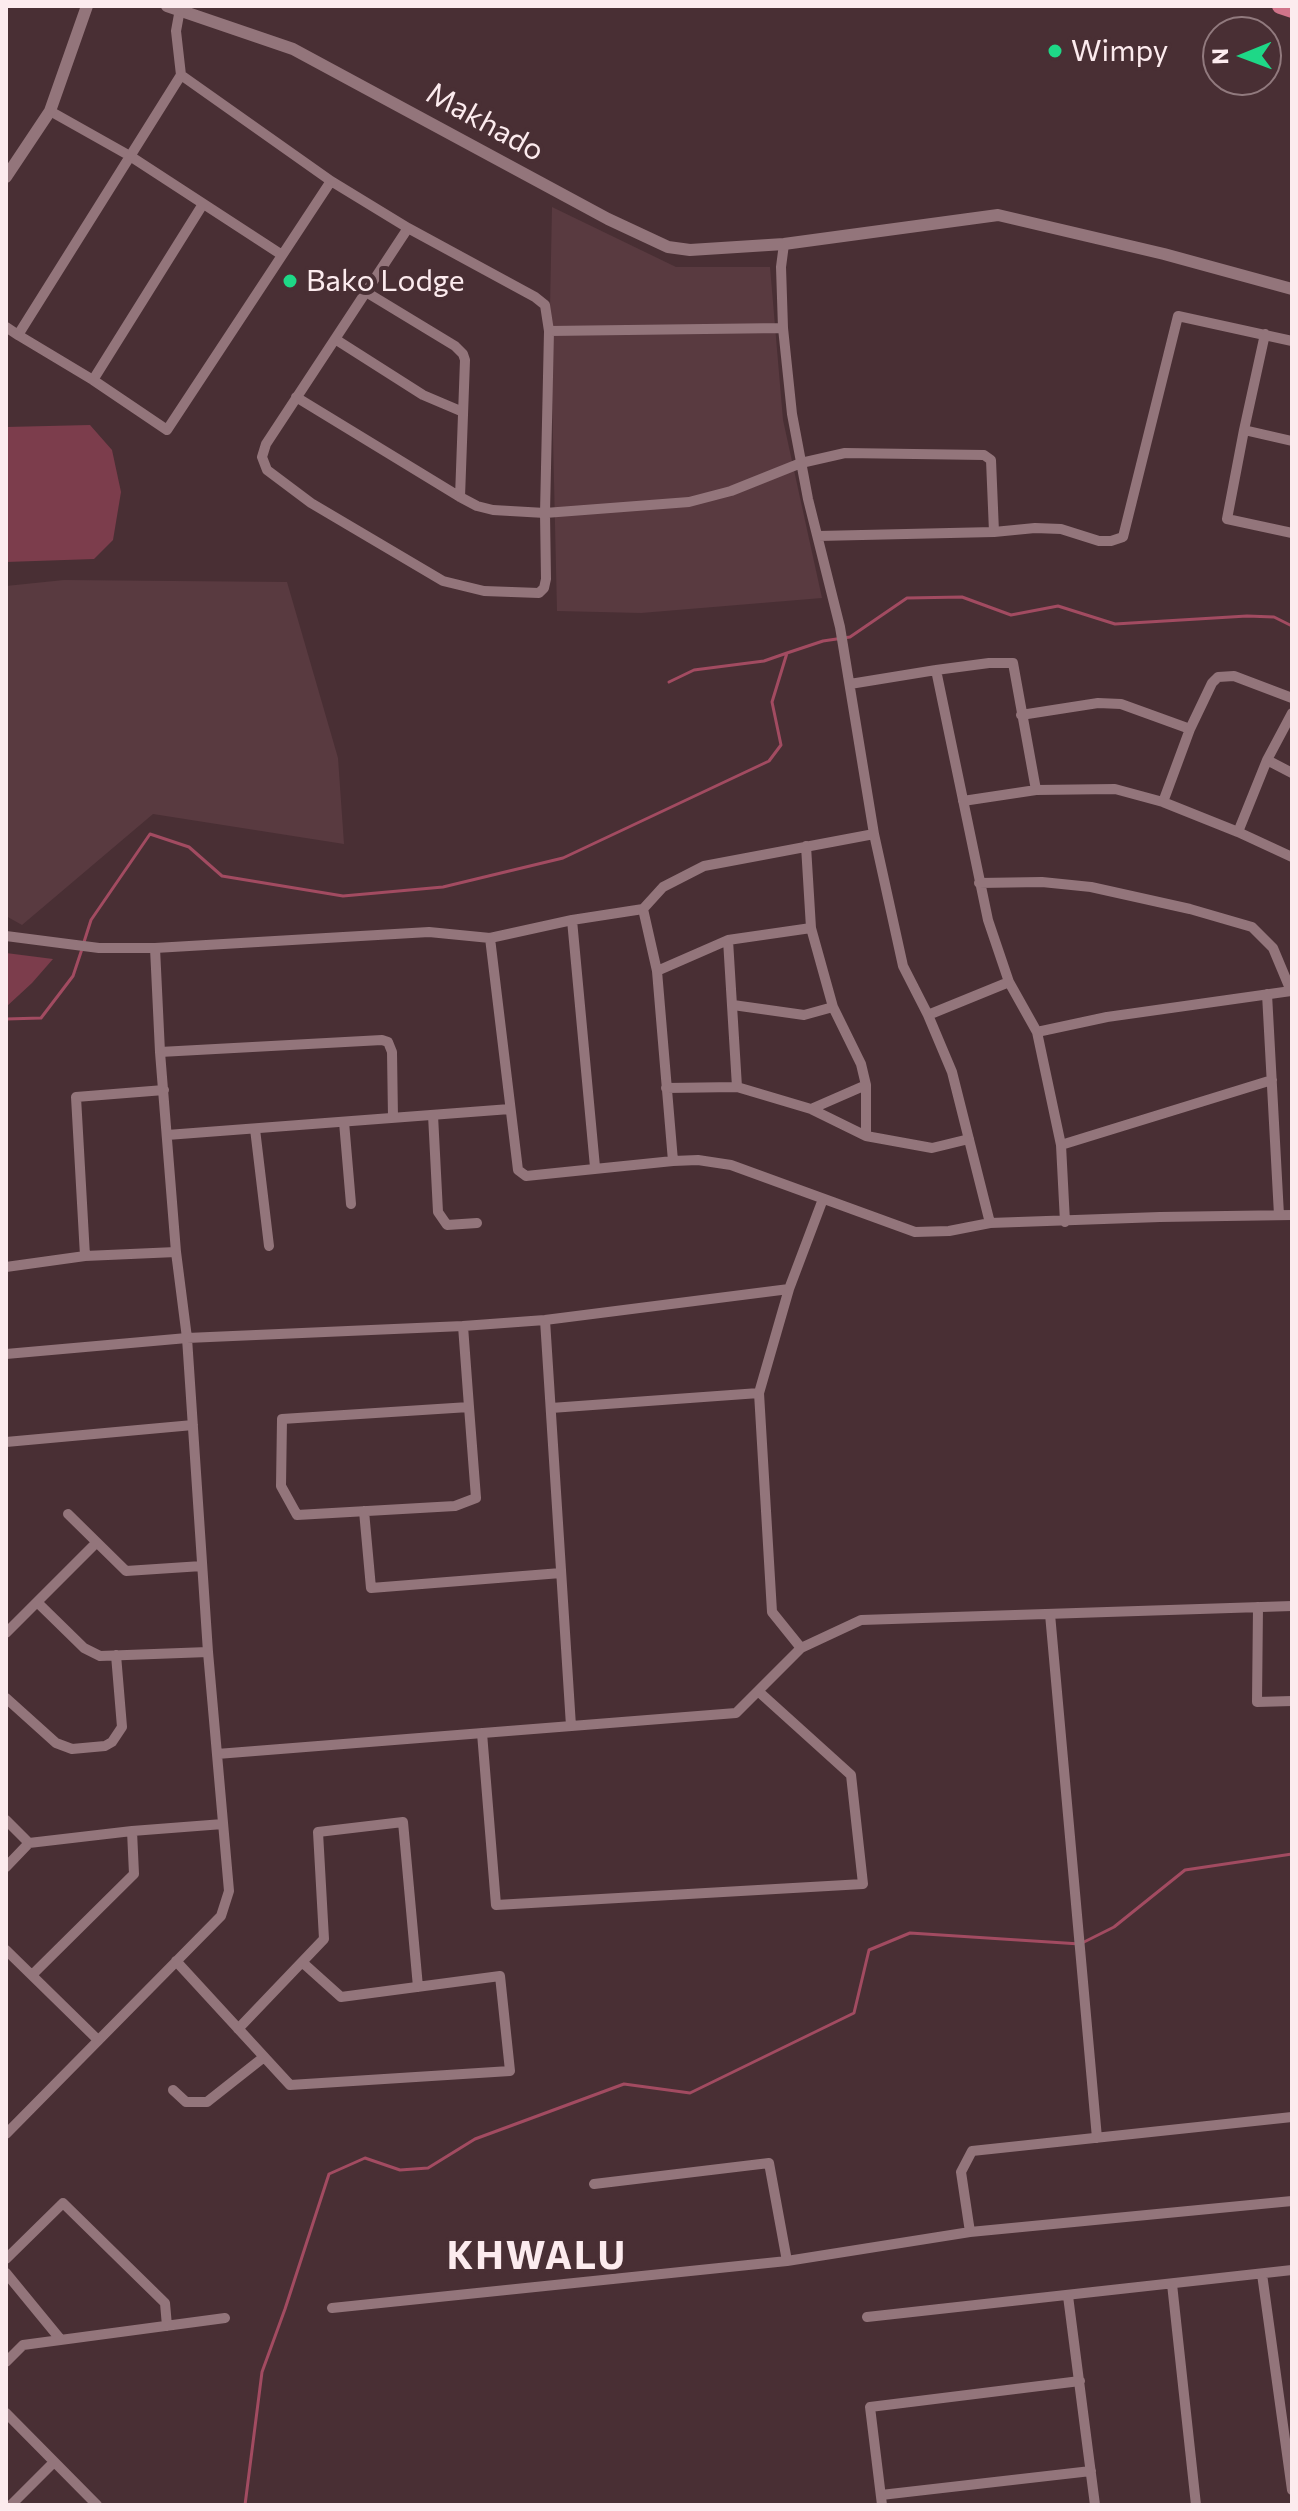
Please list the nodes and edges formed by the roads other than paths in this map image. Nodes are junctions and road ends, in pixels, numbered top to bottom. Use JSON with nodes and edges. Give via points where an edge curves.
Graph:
{"nodes":[{"id":1,"x":87,"y":6,"type":"edge"},
{"id":2,"x":1280,"y":6,"type":"edge"},
{"id":3,"x":174,"y":8,"type":"edge"},
{"id":4,"x":1292,"y":10,"type":"edge"},
{"id":5,"x":181,"y":75,"type":"junction"},
{"id":6,"x":50,"y":111,"type":"junction"},
{"id":7,"x":130,"y":156,"type":"junction"},
{"id":8,"x":6,"y":177,"type":"edge"},
{"id":9,"x":331,"y":181,"type":"junction"},
{"id":10,"x":203,"y":204,"type":"junction"},
{"id":11,"x":408,"y":228,"type":"junction"},
{"id":12,"x":784,"y":244,"type":"junction"},
{"id":13,"x":282,"y":255,"type":"junction"},
{"id":14,"x":1292,"y":289,"type":"edge"},
{"id":15,"x":366,"y":292,"type":"junction"},
{"id":16,"x":6,"y":327,"type":"edge"},
{"id":17,"x":783,"y":328,"type":"junction"},
{"id":18,"x":549,"y":331,"type":"junction"},
{"id":19,"x":1265,"y":334,"type":"junction"},
{"id":20,"x":18,"y":335,"type":"junction"},
{"id":21,"x":335,"y":339,"type":"junction"},
{"id":22,"x":1292,"y":341,"type":"edge"},
{"id":23,"x":93,"y":380,"type":"junction"},
{"id":24,"x":296,"y":397,"type":"junction"},
{"id":25,"x":463,"y":412,"type":"junction"},
{"id":26,"x":1244,"y":430,"type":"junction"},
{"id":27,"x":1292,"y":441,"type":"edge"},
{"id":28,"x":801,"y":463,"type":"junction"},
{"id":29,"x":460,"y":497,"type":"junction"},
{"id":30,"x":545,"y":513,"type":"junction"},
{"id":31,"x":994,"y":532,"type":"junction"},
{"id":32,"x":1292,"y":533,"type":"edge"},
{"id":33,"x":818,"y":536,"type":"junction"},
{"id":34,"x":936,"y":670,"type":"junction"},
{"id":35,"x":850,"y":684,"type":"junction"},
{"id":36,"x":1292,"y":698,"type":"edge"},
{"id":37,"x":1292,"y":713,"type":"edge"},
{"id":38,"x":1021,"y":715,"type":"junction"},
{"id":39,"x":1190,"y":729,"type":"junction"},
{"id":40,"x":1267,"y":760,"type":"junction"},
{"id":41,"x":1292,"y":773,"type":"edge"},
{"id":42,"x":1036,"y":790,"type":"junction"},
{"id":43,"x":963,"y":801,"type":"junction"},
{"id":44,"x":1163,"y":802,"type":"junction"},
{"id":45,"x":1238,"y":832,"type":"junction"},
{"id":46,"x":874,"y":834,"type":"junction"},
{"id":47,"x":806,"y":846,"type":"junction"},
{"id":48,"x":1292,"y":857,"type":"edge"},
{"id":49,"x":979,"y":883,"type":"junction"},
{"id":50,"x":643,"y":909,"type":"junction"},
{"id":51,"x":572,"y":920,"type":"junction"},
{"id":52,"x":811,"y":928,"type":"junction"},
{"id":53,"x":6,"y":936,"type":"edge"},
{"id":54,"x":490,"y":938,"type":"junction"},
{"id":55,"x":728,"y":940,"type":"junction"},
{"id":56,"x":155,"y":948,"type":"junction"},
{"id":57,"x":657,"y":971,"type":"junction"},
{"id":58,"x":1009,"y":982,"type":"junction"},
{"id":59,"x":1292,"y":991,"type":"edge"},
{"id":60,"x":1267,"y":994,"type":"junction"},
{"id":61,"x":733,"y":1005,"type":"junction"},
{"id":62,"x":833,"y":1007,"type":"junction"},
{"id":63,"x":928,"y":1015,"type":"junction"},
{"id":64,"x":1037,"y":1032,"type":"junction"},
{"id":65,"x":160,"y":1052,"type":"junction"},
{"id":66,"x":1272,"y":1080,"type":"junction"},
{"id":67,"x":866,"y":1085,"type":"junction"},
{"id":68,"x":737,"y":1087,"type":"junction"},
{"id":69,"x":666,"y":1088,"type":"junction"},
{"id":70,"x":164,"y":1090,"type":"junction"},
{"id":71,"x":510,"y":1109,"type":"junction"},
{"id":72,"x":811,"y":1109,"type":"junction"},
{"id":73,"x":433,"y":1115,"type":"junction"},
{"id":74,"x":393,"y":1118,"type":"junction"},
{"id":75,"x":344,"y":1122,"type":"junction"},
{"id":76,"x":255,"y":1129,"type":"junction"},
{"id":77,"x":167,"y":1135,"type":"junction"},
{"id":78,"x":866,"y":1136,"type":"junction"},
{"id":79,"x":969,"y":1139,"type":"junction"},
{"id":80,"x":1061,"y":1145,"type":"junction"},
{"id":81,"x":673,"y":1161,"type":"junction"},
{"id":82,"x":595,"y":1167,"type":"junction"},
{"id":83,"x":823,"y":1199,"type":"junction"},
{"id":84,"x":351,"y":1204,"type":"dead end"},
{"id":85,"x":1279,"y":1215,"type":"junction"},
{"id":86,"x":1292,"y":1215,"type":"edge"},
{"id":87,"x":1065,"y":1222,"type":"junction"},
{"id":88,"x":477,"y":1223,"type":"dead end"},
{"id":89,"x":990,"y":1223,"type":"junction"},
{"id":90,"x":269,"y":1246,"type":"dead end"},
{"id":91,"x":176,"y":1252,"type":"junction"},
{"id":92,"x":85,"y":1256,"type":"junction"},
{"id":93,"x":6,"y":1267,"type":"edge"},
{"id":94,"x":789,"y":1289,"type":"junction"},
{"id":95,"x":545,"y":1320,"type":"junction"},
{"id":96,"x":463,"y":1326,"type":"junction"},
{"id":97,"x":187,"y":1338,"type":"junction"},
{"id":98,"x":6,"y":1354,"type":"edge"},
{"id":99,"x":759,"y":1393,"type":"junction"},
{"id":100,"x":469,"y":1407,"type":"junction"},
{"id":101,"x":551,"y":1408,"type":"junction"},
{"id":102,"x":193,"y":1425,"type":"junction"},
{"id":103,"x":6,"y":1442,"type":"edge"},
{"id":104,"x":364,"y":1511,"type":"junction"},
{"id":105,"x":68,"y":1514,"type":"dead end"},
{"id":106,"x":96,"y":1543,"type":"junction"},
{"id":107,"x":202,"y":1566,"type":"junction"},
{"id":108,"x":561,"y":1573,"type":"junction"},
{"id":109,"x":38,"y":1603,"type":"junction"},
{"id":110,"x":1292,"y":1606,"type":"edge"},
{"id":111,"x":1258,"y":1607,"type":"junction"},
{"id":112,"x":1050,"y":1614,"type":"junction"},
{"id":113,"x":6,"y":1633,"type":"edge"},
{"id":114,"x":801,"y":1648,"type":"junction"},
{"id":115,"x":208,"y":1652,"type":"junction"},
{"id":116,"x":116,"y":1655,"type":"junction"},
{"id":117,"x":758,"y":1691,"type":"junction"},
{"id":118,"x":6,"y":1698,"type":"edge"},
{"id":119,"x":1292,"y":1701,"type":"edge"},
{"id":120,"x":571,"y":1726,"type":"junction"},
{"id":121,"x":482,"y":1733,"type":"junction"},
{"id":122,"x":217,"y":1754,"type":"junction"},
{"id":123,"x":6,"y":1820,"type":"edge"},
{"id":124,"x":223,"y":1824,"type":"junction"},
{"id":125,"x":132,"y":1831,"type":"junction"},
{"id":126,"x":29,"y":1843,"type":"junction"},
{"id":127,"x":6,"y":1867,"type":"edge"},
{"id":128,"x":6,"y":1950,"type":"edge"},
{"id":129,"x":176,"y":1961,"type":"junction"},
{"id":130,"x":302,"y":1962,"type":"junction"},
{"id":131,"x":32,"y":1975,"type":"junction"},
{"id":132,"x":418,"y":1987,"type":"junction"},
{"id":133,"x":238,"y":2029,"type":"junction"},
{"id":134,"x":98,"y":2040,"type":"junction"},
{"id":135,"x":264,"y":2057,"type":"junction"},
{"id":136,"x":173,"y":2090,"type":"dead end"},
{"id":137,"x":1292,"y":2117,"type":"edge"},
{"id":138,"x":6,"y":2134,"type":"edge"},
{"id":139,"x":1097,"y":2138,"type":"junction"},
{"id":140,"x":594,"y":2184,"type":"dead end"},
{"id":141,"x":1292,"y":2201,"type":"edge"},
{"id":142,"x":970,"y":2232,"type":"junction"},
{"id":143,"x":6,"y":2259,"type":"edge"},
{"id":144,"x":787,"y":2261,"type":"junction"},
{"id":145,"x":1292,"y":2270,"type":"edge"},
{"id":146,"x":6,"y":2273,"type":"edge"},
{"id":147,"x":1262,"y":2274,"type":"junction"},
{"id":148,"x":1172,"y":2284,"type":"junction"},
{"id":149,"x":1068,"y":2296,"type":"junction"},
{"id":150,"x":332,"y":2308,"type":"dead end"},
{"id":151,"x":867,"y":2317,"type":"dead end"},
{"id":152,"x":225,"y":2318,"type":"dead end"},
{"id":153,"x":167,"y":2326,"type":"junction"},
{"id":154,"x":61,"y":2340,"type":"junction"},
{"id":155,"x":6,"y":2362,"type":"edge"},
{"id":156,"x":1080,"y":2381,"type":"junction"},
{"id":157,"x":6,"y":2413,"type":"edge"},
{"id":158,"x":54,"y":2462,"type":"junction"},
{"id":159,"x":1091,"y":2471,"type":"junction"},
{"id":160,"x":1292,"y":2490,"type":"edge"},
{"id":161,"x":881,"y":2500,"type":"edge"},
{"id":162,"x":11,"y":2505,"type":"edge"},
{"id":163,"x":97,"y":2505,"type":"edge"},
{"id":164,"x":1095,"y":2505,"type":"edge"},
{"id":165,"x":1196,"y":2505,"type":"edge"}],
"edges":[{"from":1,"to":6,"type":"street"},
{"from":2,"to":4,"type":"highway"},
{"from":3,"to":5,"type":"street"},
{"from":3,"to":12,"type":"street","name":"Makhado","via":[[293,49],[668,247]]},
{"from":5,"to":7,"type":"street"},
{"from":5,"to":9,"type":"street"},
{"from":6,"to":7,"type":"street"},
{"from":6,"to":8,"type":"street"},
{"from":7,"to":10,"type":"street"},
{"from":7,"to":20,"type":"street"},
{"from":9,"to":11,"type":"street"},
{"from":9,"to":13,"type":"street"},
{"from":10,"to":13,"type":"street"},
{"from":10,"to":23,"type":"street"},
{"from":11,"to":15,"type":"street"},
{"from":11,"to":18,"type":"street","via":[[535,297],[545,305]]},
{"from":12,"to":14,"type":"street","name":"Makhado","via":[[998,215]]},
{"from":12,"to":17,"type":"street"},
{"from":13,"to":23,"type":"street","via":[[167,430]]},
{"from":15,"to":21,"type":"street"},
{"from":15,"to":25,"type":"street","via":[[459,350],[465,360]]},
{"from":16,"to":20,"type":"street"},
{"from":17,"to":18,"type":"street"},
{"from":17,"to":28,"type":"street"},
{"from":18,"to":30,"type":"street"},
{"from":19,"to":22,"type":"street"},
{"from":19,"to":26,"type":"street"},
{"from":19,"to":31,"type":"street","via":[[1178,316],[1123,537],[1099,541],[1061,529]]},
{"from":20,"to":23,"type":"street"},
{"from":21,"to":24,"type":"street"},
{"from":21,"to":25,"type":"street","via":[[423,395]]},
{"from":24,"to":29,"type":"street"},
{"from":24,"to":30,"type":"street","via":[[266,444],[262,457],[267,470],[311,503],[443,581],[484,591],[539,593],[546,579]]},
{"from":25,"to":29,"type":"street"},
{"from":26,"to":27,"type":"street"},
{"from":26,"to":32,"type":"street","via":[[1227,519]]},
{"from":28,"to":30,"type":"street","via":[[742,488],[689,502]]},
{"from":28,"to":31,"type":"street","via":[[845,453],[984,455],[992,464]]},
{"from":28,"to":33,"type":"street"},
{"from":29,"to":30,"type":"street","via":[[493,510]]},
{"from":31,"to":33,"type":"street"},
{"from":33,"to":35,"type":"street"},
{"from":34,"to":35,"type":"street"},
{"from":34,"to":38,"type":"street","via":[[1013,663]]},
{"from":34,"to":43,"type":"street"},
{"from":35,"to":46,"type":"street"},
{"from":36,"to":39,"type":"street","via":[[1234,676],[1218,677]]},
{"from":37,"to":40,"type":"street"},
{"from":38,"to":39,"type":"street","via":[[1121,704]]},
{"from":38,"to":42,"type":"street"},
{"from":39,"to":44,"type":"street"},
{"from":40,"to":41,"type":"street"},
{"from":40,"to":45,"type":"street"},
{"from":42,"to":43,"type":"street"},
{"from":42,"to":44,"type":"street","via":[[1115,789]]},
{"from":43,"to":49,"type":"street"},
{"from":44,"to":45,"type":"street"},
{"from":45,"to":48,"type":"street"},
{"from":46,"to":47,"type":"street"},
{"from":46,"to":63,"type":"street","via":[[903,966]]},
{"from":47,"to":50,"type":"street","via":[[704,866],[663,887]]},
{"from":47,"to":52,"type":"street"},
{"from":49,"to":58,"type":"street"},
{"from":49,"to":59,"type":"street","via":[[1091,887],[1252,927],[1273,948]]},
{"from":50,"to":51,"type":"street"},
{"from":50,"to":57,"type":"street"},
{"from":51,"to":54,"type":"street"},
{"from":51,"to":82,"type":"street"},
{"from":52,"to":55,"type":"street"},
{"from":52,"to":62,"type":"street"},
{"from":53,"to":56,"type":"street","via":[[99,948]]},
{"from":54,"to":56,"type":"street","via":[[429,932]]},
{"from":54,"to":71,"type":"street"},
{"from":55,"to":57,"type":"street"},
{"from":55,"to":61,"type":"street"},
{"from":56,"to":65,"type":"street"},
{"from":57,"to":69,"type":"street"},
{"from":58,"to":63,"type":"street"},
{"from":58,"to":64,"type":"street"},
{"from":59,"to":60,"type":"street"},
{"from":60,"to":64,"type":"street"},
{"from":60,"to":66,"type":"street"},
{"from":61,"to":62,"type":"street","via":[[804,1015]]},
{"from":61,"to":68,"type":"street"},
{"from":62,"to":67,"type":"street"},
{"from":63,"to":79,"type":"street","via":[[952,1072]]},
{"from":64,"to":80,"type":"street"},
{"from":65,"to":70,"type":"street"},
{"from":65,"to":74,"type":"street","via":[[382,1040],[392,1052]]},
{"from":66,"to":80,"type":"street"},
{"from":66,"to":85,"type":"street"},
{"from":67,"to":72,"type":"street"},
{"from":67,"to":78,"type":"street"},
{"from":68,"to":69,"type":"street"},
{"from":68,"to":72,"type":"street"},
{"from":69,"to":81,"type":"street"},
{"from":70,"to":77,"type":"street"},
{"from":70,"to":92,"type":"street","via":[[76,1097]]},
{"from":71,"to":73,"type":"street"},
{"from":71,"to":82,"type":"street","via":[[522,1174]]},
{"from":72,"to":78,"type":"street"},
{"from":73,"to":74,"type":"street"},
{"from":73,"to":88,"type":"street","via":[[438,1212],[447,1225]]},
{"from":74,"to":75,"type":"street"},
{"from":75,"to":76,"type":"street"},
{"from":75,"to":84,"type":"street"},
{"from":76,"to":77,"type":"street"},
{"from":76,"to":90,"type":"street"},
{"from":77,"to":91,"type":"street"},
{"from":78,"to":79,"type":"street","via":[[932,1148]]},
{"from":79,"to":89,"type":"street"},
{"from":80,"to":87,"type":"street"},
{"from":81,"to":82,"type":"street"},
{"from":81,"to":83,"type":"street","via":[[731,1165]]},
{"from":83,"to":89,"type":"street","via":[[915,1232]]},
{"from":83,"to":94,"type":"street"},
{"from":85,"to":86,"type":"street"},
{"from":85,"to":87,"type":"street"},
{"from":87,"to":89,"type":"street"},
{"from":91,"to":92,"type":"street"},
{"from":91,"to":97,"type":"street"},
{"from":92,"to":93,"type":"street"},
{"from":94,"to":95,"type":"street"},
{"from":94,"to":99,"type":"street"},
{"from":95,"to":96,"type":"street"},
{"from":95,"to":101,"type":"street"},
{"from":96,"to":97,"type":"street"},
{"from":96,"to":100,"type":"street"},
{"from":97,"to":98,"type":"street"},
{"from":97,"to":102,"type":"street"},
{"from":99,"to":101,"type":"street"},
{"from":99,"to":114,"type":"street","via":[[772,1612]]},
{"from":100,"to":104,"type":"street","via":[[476,1498],[455,1506]]},
{"from":100,"to":104,"type":"street","via":[[282,1419],[281,1486],[297,1515]]},
{"from":101,"to":108,"type":"street"},
{"from":102,"to":103,"type":"street"},
{"from":102,"to":107,"type":"street"},
{"from":104,"to":108,"type":"street","via":[[371,1588]]},
{"from":105,"to":106,"type":"street"},
{"from":106,"to":107,"type":"street","via":[[126,1571]]},
{"from":106,"to":109,"type":"street"},
{"from":107,"to":115,"type":"street"},
{"from":108,"to":120,"type":"street"},
{"from":109,"to":113,"type":"street"},
{"from":109,"to":116,"type":"street","via":[[84,1648],[100,1656]]},
{"from":110,"to":111,"type":"street"},
{"from":111,"to":112,"type":"street"},
{"from":111,"to":119,"type":"street","via":[[1257,1702]]},
{"from":112,"to":114,"type":"street","via":[[861,1620]]},
{"from":112,"to":139,"type":"street"},
{"from":114,"to":117,"type":"street"},
{"from":115,"to":116,"type":"street"},
{"from":115,"to":122,"type":"street"},
{"from":116,"to":118,"type":"street","via":[[122,1727],[105,1746],[72,1749],[56,1743]]},
{"from":117,"to":120,"type":"street","via":[[736,1713]]},
{"from":117,"to":121,"type":"street","via":[[851,1775],[863,1884],[496,1905]]},
{"from":120,"to":121,"type":"street"},
{"from":121,"to":122,"type":"street"},
{"from":122,"to":124,"type":"street"},
{"from":123,"to":126,"type":"street"},
{"from":124,"to":125,"type":"street"},
{"from":124,"to":129,"type":"street","via":[[229,1891],[221,1916]]},
{"from":125,"to":126,"type":"street"},
{"from":125,"to":131,"type":"street","via":[[134,1874]]},
{"from":126,"to":127,"type":"street"},
{"from":128,"to":131,"type":"street"},
{"from":129,"to":133,"type":"street"},
{"from":129,"to":134,"type":"street"},
{"from":130,"to":132,"type":"street","via":[[341,1997]]},
{"from":130,"to":132,"type":"street","via":[[324,1939],[318,1832],[403,1822]]},
{"from":130,"to":133,"type":"street"},
{"from":131,"to":134,"type":"street"},
{"from":132,"to":135,"type":"street","via":[[500,1976],[510,2071],[290,2085]]},
{"from":133,"to":135,"type":"street"},
{"from":134,"to":138,"type":"street"},
{"from":135,"to":136,"type":"street","via":[[207,2102],[186,2102]]},
{"from":137,"to":139,"type":"street"},
{"from":139,"to":142,"type":"street","via":[[972,2151],[961,2172]]},
{"from":140,"to":144,"type":"street","via":[[769,2163]]},
{"from":141,"to":142,"type":"street"},
{"from":142,"to":144,"type":"street"},
{"from":143,"to":153,"type":"street","via":[[63,2203],[165,2303]]},
{"from":144,"to":150,"type":"street"},
{"from":145,"to":147,"type":"street"},
{"from":146,"to":154,"type":"street"},
{"from":147,"to":148,"type":"street"},
{"from":147,"to":160,"type":"street"},
{"from":148,"to":149,"type":"street"},
{"from":148,"to":165,"type":"street"},
{"from":149,"to":151,"type":"street"},
{"from":149,"to":156,"type":"street"},
{"from":152,"to":153,"type":"street"},
{"from":153,"to":154,"type":"street"},
{"from":154,"to":155,"type":"street","via":[[23,2345]]},
{"from":156,"to":159,"type":"street"},
{"from":156,"to":161,"type":"street","via":[[870,2407]]},
{"from":157,"to":158,"type":"street"},
{"from":158,"to":162,"type":"street"},
{"from":158,"to":163,"type":"street"},
{"from":159,"to":161,"type":"street"},
{"from":159,"to":164,"type":"street"}]}
